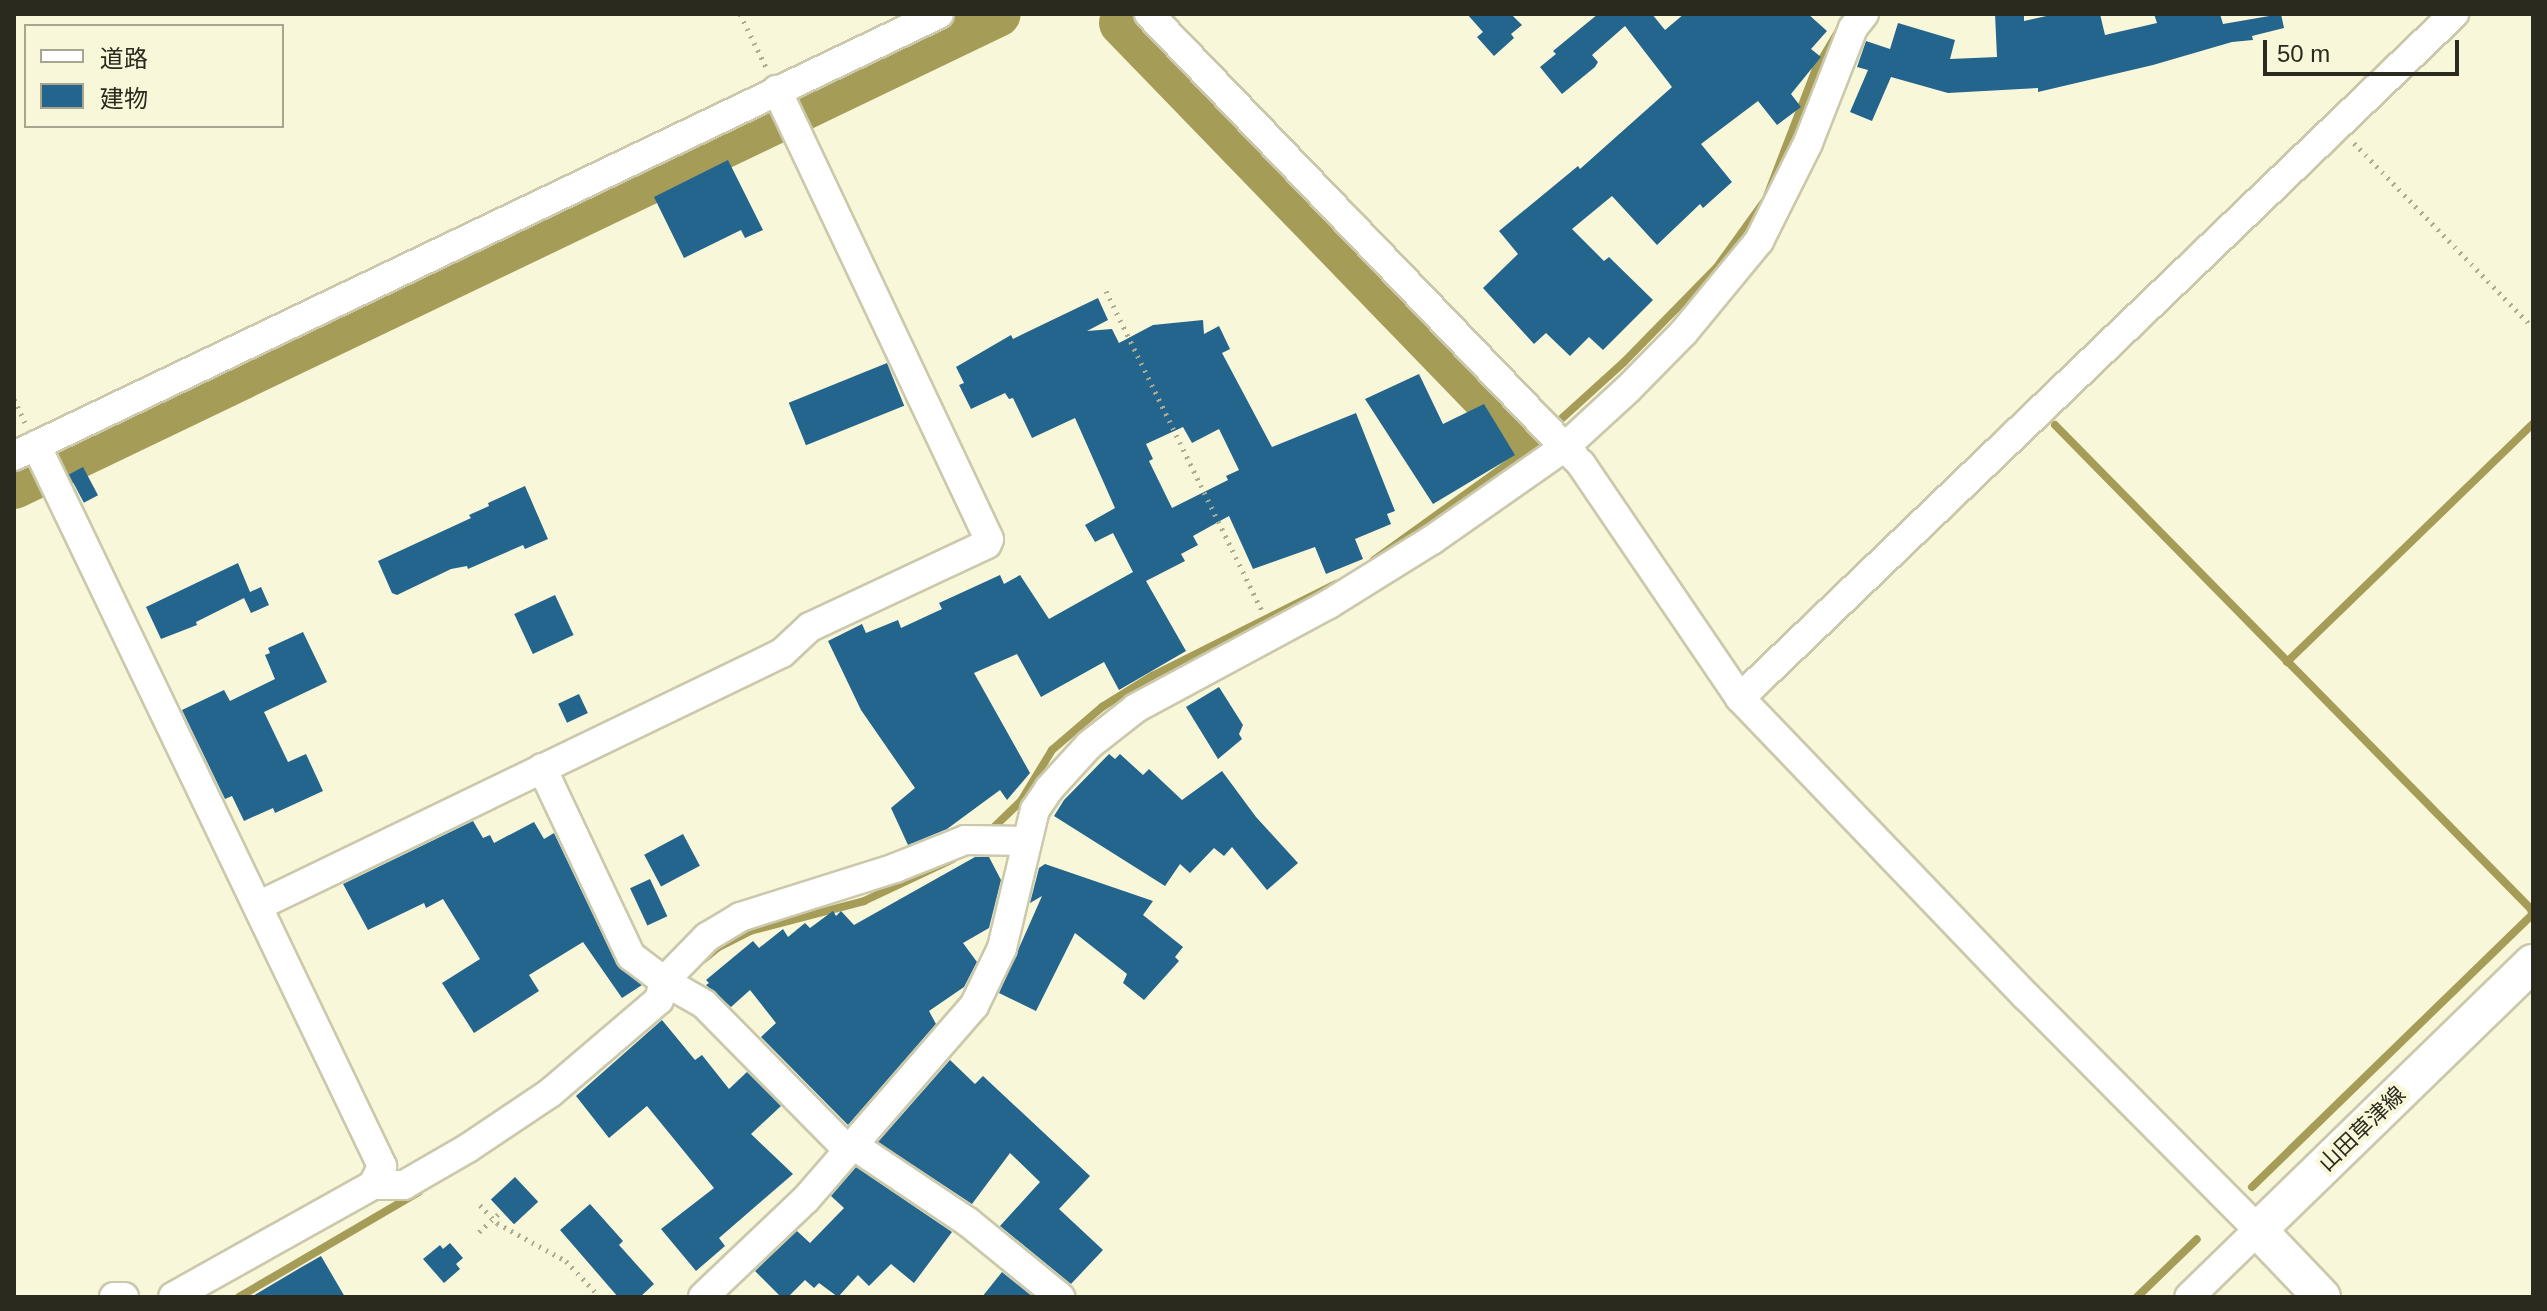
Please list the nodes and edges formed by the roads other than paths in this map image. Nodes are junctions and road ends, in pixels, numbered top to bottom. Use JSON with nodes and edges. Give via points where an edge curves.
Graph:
{"nodes":[{"id":1,"x":939,"y":14,"type":"edge"},
{"id":2,"x":1149,"y":14,"type":"edge"},
{"id":3,"x":1864,"y":14,"type":"edge"},
{"id":4,"x":2454,"y":14,"type":"edge"},
{"id":5,"x":777,"y":90,"type":"junction"},
{"id":6,"x":1566,"y":446,"type":"junction"},
{"id":7,"x":37,"y":460,"type":"edge"},
{"id":8,"x":1740,"y":698,"type":"junction"},
{"id":9,"x":542,"y":768,"type":"junction"},
{"id":10,"x":1027,"y":841,"type":"junction"},
{"id":11,"x":258,"y":906,"type":"junction"},
{"id":12,"x":2533,"y":963,"type":"edge"},
{"id":13,"x":664,"y":981,"type":"junction"},
{"id":14,"x":850,"y":1147,"type":"junction"},
{"id":15,"x":373,"y":1185,"type":"junction"},
{"id":16,"x":2258,"y":1230,"type":"junction"},
{"id":17,"x":114,"y":1297,"type":"edge"},
{"id":18,"x":124,"y":1297,"type":"edge"},
{"id":19,"x":173,"y":1297,"type":"edge"},
{"id":20,"x":703,"y":1297,"type":"edge"},
{"id":21,"x":1060,"y":1297,"type":"edge"},
{"id":22,"x":2189,"y":1297,"type":"edge"},
{"id":23,"x":2322,"y":1297,"type":"edge"}],
"edges":[{"from":1,"to":5,"type":"street"},
{"from":2,"to":6,"type":"street"},
{"from":3,"to":6,"type":"street","via":[[1853,28],[1808,143],[1759,241],[1684,332]]},
{"from":4,"to":8,"type":"street"},
{"from":5,"to":7,"type":"street"},
{"from":5,"to":9,"type":"street","via":[[989,539],[810,627],[782,653]]},
{"from":6,"to":8,"type":"street"},
{"from":6,"to":10,"type":"street","via":[[1432,540],[1272,636],[1136,708],[1089,745],[1049,789],[1035,810]]},
{"from":7,"to":11,"type":"street"},
{"from":8,"to":16,"type":"street"},
{"from":9,"to":11,"type":"street"},
{"from":9,"to":13,"type":"street","via":[[631,956]]},
{"from":10,"to":13,"type":"street","via":[[965,840],[740,917],[707,937]]},
{"from":10,"to":14,"type":"street","via":[[1002,948],[974,1006]]},
{"from":11,"to":15,"type":"street","via":[[382,1166]]},
{"from":12,"to":16,"type":"main road","name":"山田草津線"},
{"from":13,"to":14,"type":"street","via":[[704,1004]]},
{"from":13,"to":15,"type":"street","via":[[659,1000],[550,1093],[404,1185]]},
{"from":14,"to":20,"type":"street","via":[[806,1199]]},
{"from":14,"to":21,"type":"street","via":[[968,1222]]},
{"from":15,"to":19,"type":"street"},
{"from":16,"to":22,"type":"street"},
{"from":16,"to":23,"type":"main road"},
{"from":17,"to":18,"type":"street"}]}
